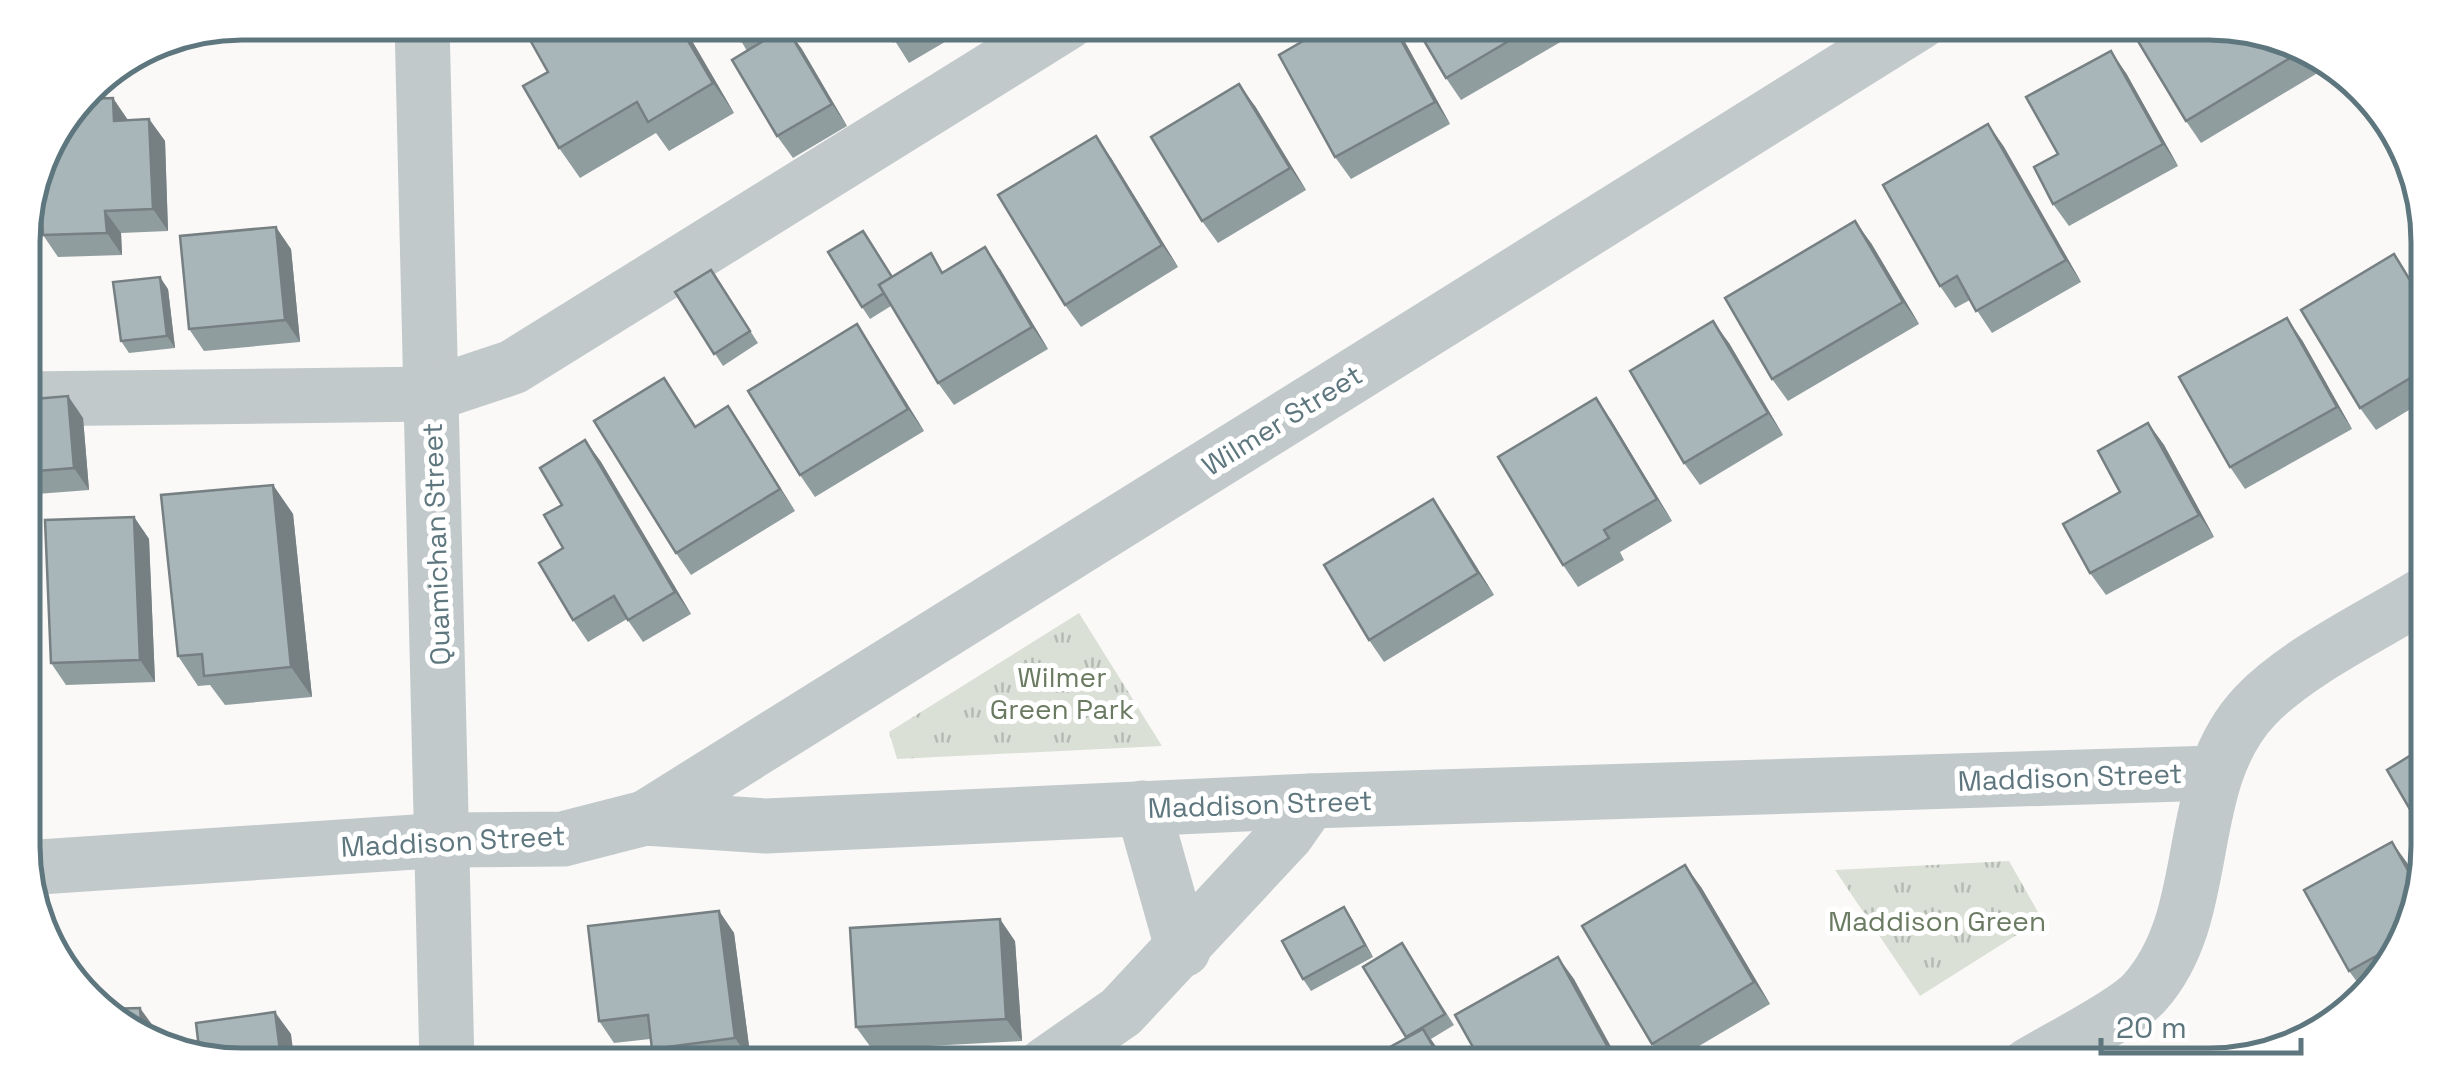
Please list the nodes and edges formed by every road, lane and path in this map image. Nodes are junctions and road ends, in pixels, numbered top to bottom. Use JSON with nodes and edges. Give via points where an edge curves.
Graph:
{"nodes":[{"id":1,"x":422,"y":40,"type":"edge"},
{"id":2,"x":1039,"y":40,"type":"edge"},
{"id":3,"x":1891,"y":40,"type":"edge"},
{"id":4,"x":432,"y":394,"type":"junction"},
{"id":5,"x":40,"y":400,"type":"edge"},
{"id":6,"x":2411,"y":603,"type":"edge"},
{"id":7,"x":2214,"y":773,"type":"junction"},
{"id":8,"x":1310,"y":801,"type":"junction"},
{"id":9,"x":1143,"y":808,"type":"junction"},
{"id":10,"x":645,"y":818,"type":"junction"},
{"id":11,"x":444,"y":840,"type":"junction"},
{"id":12,"x":42,"y":867,"type":"edge"},
{"id":13,"x":1183,"y":950,"type":"junction"},
{"id":14,"x":447,"y":1048,"type":"edge"},
{"id":15,"x":1070,"y":1048,"type":"edge"},
{"id":16,"x":2057,"y":1048,"type":"edge"}],
"edges":[{"from":1,"to":4,"type":"street","name":"Quamichan Street"},
{"from":2,"to":4,"type":"street","via":[[512,367]]},
{"from":3,"to":10,"type":"street","name":"Wilmer Street"},
{"from":4,"to":5,"type":"street"},
{"from":4,"to":11,"type":"street","name":"Quamichan Street"},
{"from":6,"to":7,"type":"street","name":"Maddison Street","via":[[2255,706]]},
{"from":7,"to":8,"type":"street","name":"Maddison Street"},
{"from":7,"to":16,"type":"street","via":[[2179,936],[2144,994]]},
{"from":8,"to":9,"type":"street","name":"Maddison Street"},
{"from":8,"to":13,"type":"street"},
{"from":9,"to":10,"type":"street","name":"Maddison Street","via":[[766,826]]},
{"from":9,"to":13,"type":"street"},
{"from":10,"to":11,"type":"street","name":"Maddison Street","via":[[563,839]]},
{"from":11,"to":12,"type":"street","name":"Maddison Street"},
{"from":11,"to":14,"type":"street","name":"Quamichan Street"},
{"from":13,"to":15,"type":"street","via":[[1122,1012]]}]}
